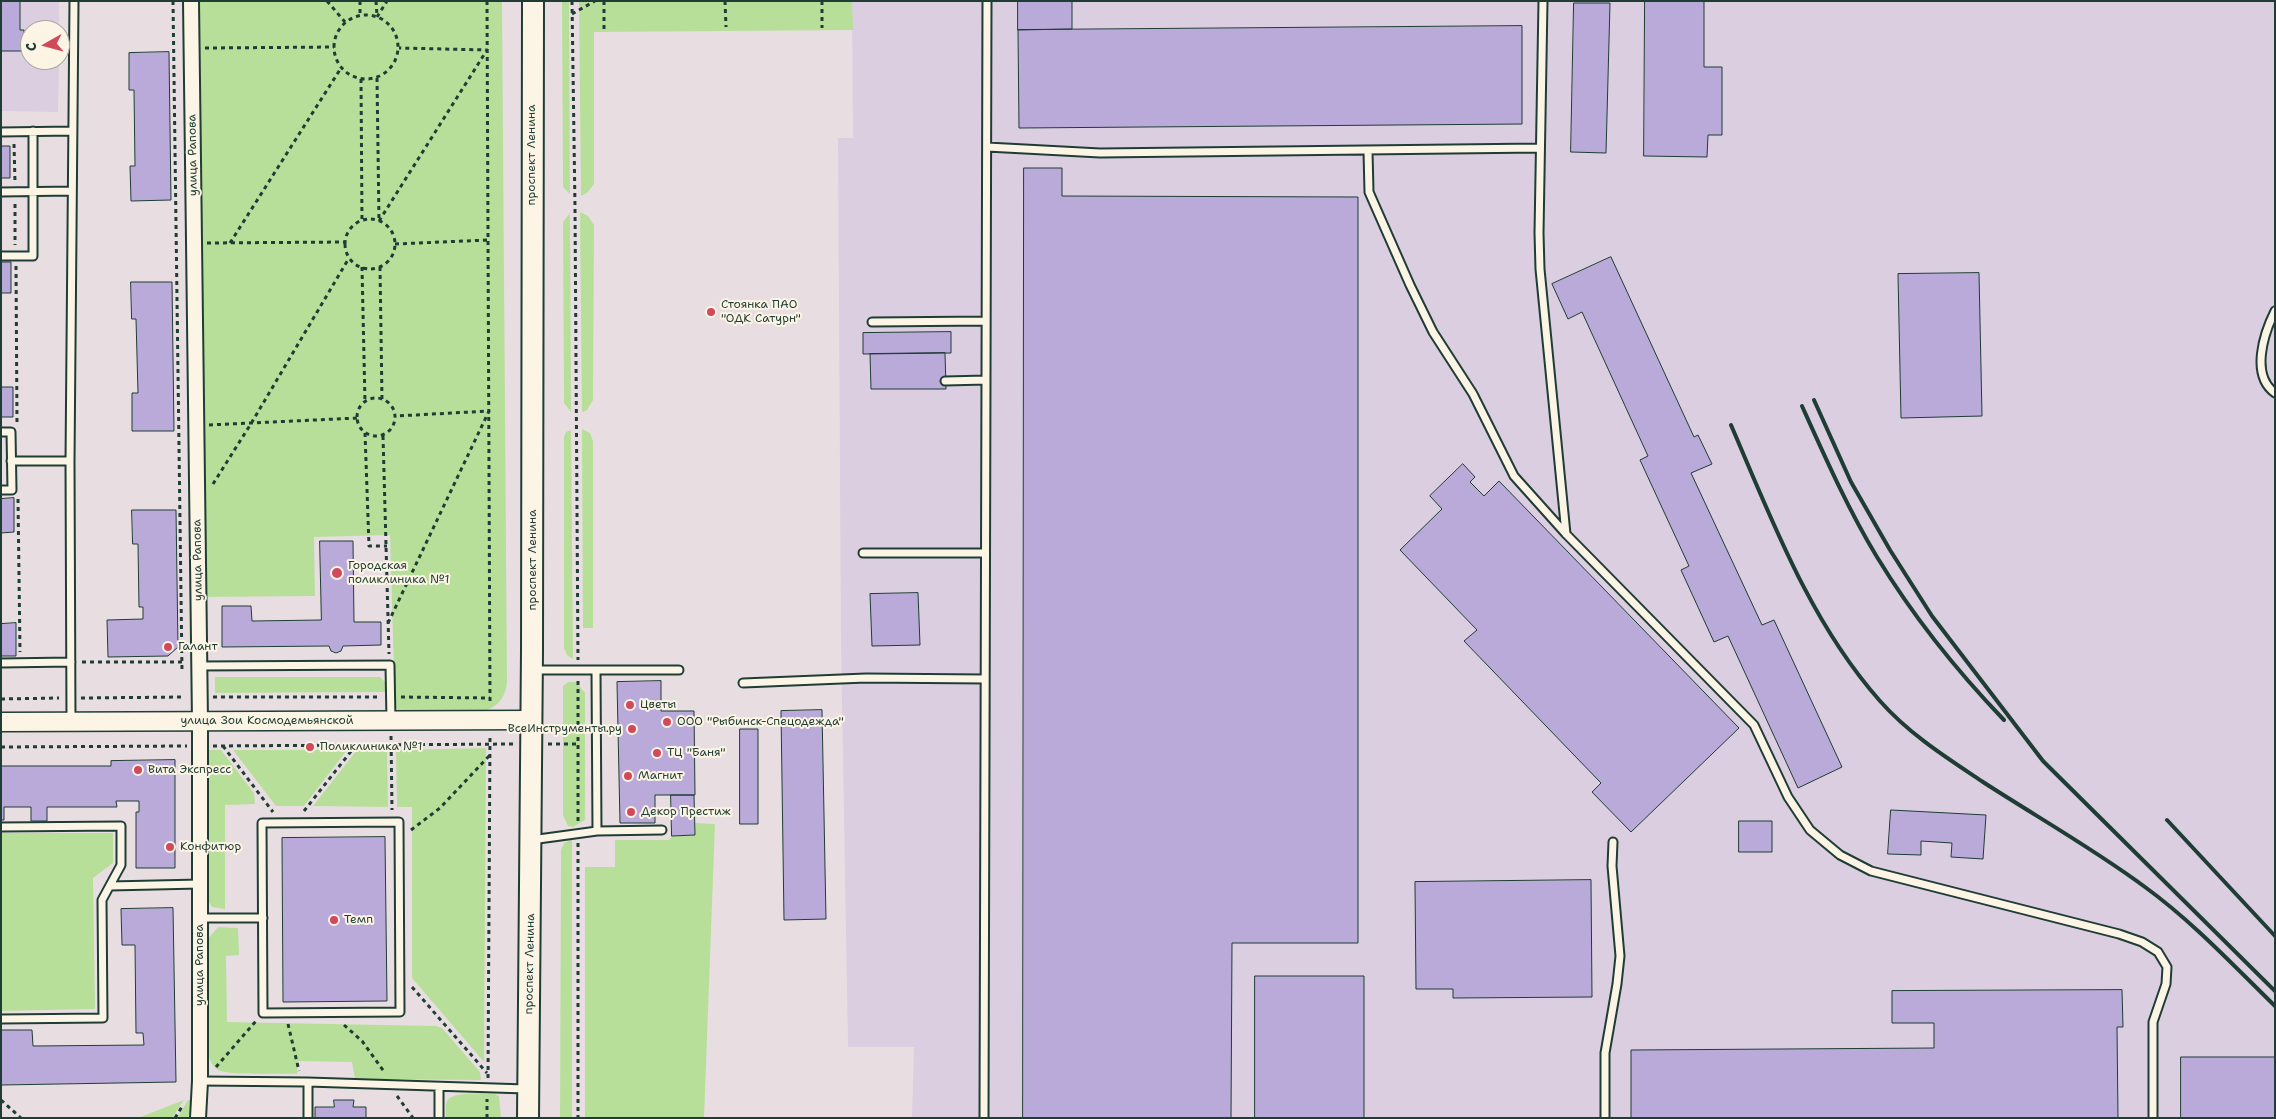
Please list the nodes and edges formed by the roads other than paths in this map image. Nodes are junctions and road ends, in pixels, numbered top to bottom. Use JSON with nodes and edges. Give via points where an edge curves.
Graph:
{"nodes":[{"id":1,"x":74,"y":1,"type":"edge"},
{"id":2,"x":191,"y":1,"type":"edge"},
{"id":3,"x":532,"y":1,"type":"edge"},
{"id":4,"x":987,"y":1,"type":"edge"},
{"id":5,"x":1543,"y":1,"type":"edge"},
{"id":6,"x":33,"y":131,"type":"junction"},
{"id":7,"x":72,"y":131,"type":"junction"},
{"id":8,"x":1,"y":132,"type":"edge"},
{"id":9,"x":987,"y":146,"type":"junction"},
{"id":10,"x":1540,"y":148,"type":"junction"},
{"id":11,"x":1368,"y":150,"type":"junction"},
{"id":12,"x":33,"y":191,"type":"junction"},
{"id":13,"x":72,"y":191,"type":"junction"},
{"id":14,"x":1,"y":192,"type":"edge"},
{"id":15,"x":1,"y":256,"type":"edge"},
{"id":16,"x":2275,"y":311,"type":"edge"},
{"id":17,"x":986,"y":321,"type":"junction"},
{"id":18,"x":872,"y":322,"type":"dead end"},
{"id":19,"x":946,"y":380,"type":"dead end"},
{"id":20,"x":986,"y":380,"type":"junction"},
{"id":21,"x":2275,"y":393,"type":"edge"},
{"id":22,"x":1,"y":432,"type":"edge"},
{"id":23,"x":11,"y":461,"type":"junction"},
{"id":24,"x":70,"y":461,"type":"junction"},
{"id":25,"x":1,"y":490,"type":"edge"},
{"id":26,"x":1566,"y":534,"type":"junction"},
{"id":27,"x":863,"y":553,"type":"dead end"},
{"id":28,"x":985,"y":553,"type":"junction"},
{"id":29,"x":71,"y":662,"type":"junction"},
{"id":30,"x":1,"y":663,"type":"edge"},
{"id":31,"x":199,"y":666,"type":"junction"},
{"id":32,"x":532,"y":670,"type":"junction"},
{"id":33,"x":596,"y":670,"type":"junction"},
{"id":34,"x":679,"y":670,"type":"dead end"},
{"id":35,"x":985,"y":679,"type":"junction"},
{"id":36,"x":743,"y":683,"type":"dead end"},
{"id":37,"x":532,"y":720,"type":"junction"},
{"id":38,"x":391,"y":721,"type":"junction"},
{"id":39,"x":1,"y":722,"type":"edge"},
{"id":40,"x":71,"y":722,"type":"junction"},
{"id":41,"x":192,"y":722,"type":"junction"},
{"id":42,"x":1,"y":828,"type":"edge"},
{"id":43,"x":662,"y":830,"type":"dead end"},
{"id":44,"x":597,"y":831,"type":"junction"},
{"id":45,"x":531,"y":840,"type":"junction"},
{"id":46,"x":1613,"y":842,"type":"dead end"},
{"id":47,"x":200,"y":884,"type":"junction"},
{"id":48,"x":110,"y":886,"type":"junction"},
{"id":49,"x":200,"y":918,"type":"junction"},
{"id":50,"x":263,"y":918,"type":"junction"},
{"id":51,"x":1,"y":1019,"type":"edge"},
{"id":52,"x":200,"y":1081,"type":"junction"},
{"id":53,"x":305,"y":1082,"type":"junction"},
{"id":54,"x":439,"y":1087,"type":"junction"},
{"id":55,"x":528,"y":1089,"type":"junction"},
{"id":56,"x":198,"y":1118,"type":"edge"},
{"id":57,"x":308,"y":1118,"type":"edge"},
{"id":58,"x":439,"y":1118,"type":"edge"},
{"id":59,"x":528,"y":1118,"type":"edge"},
{"id":60,"x":984,"y":1118,"type":"edge"},
{"id":61,"x":1605,"y":1118,"type":"edge"},
{"id":62,"x":2153,"y":1118,"type":"edge"}],
"edges":[{"from":1,"to":7,"type":"lane"},
{"from":2,"to":31,"type":"street","name":"улица Рапова"},
{"from":3,"to":32,"type":"main road","name":"проспект Ленина"},
{"from":4,"to":9,"type":"lane"},
{"from":5,"to":10,"type":"lane"},
{"from":6,"to":7,"type":"lane"},
{"from":6,"to":8,"type":"lane"},
{"from":6,"to":12,"type":"lane"},
{"from":7,"to":13,"type":"lane"},
{"from":9,"to":11,"type":"lane","via":[[1100,153]]},
{"from":9,"to":17,"type":"lane"},
{"from":10,"to":11,"type":"lane"},
{"from":10,"to":26,"type":"lane","via":[[1540,269]]},
{"from":11,"to":26,"type":"lane","via":[[1369,192],[1433,332],[1473,394],[1514,476]]},
{"from":12,"to":13,"type":"lane"},
{"from":12,"to":14,"type":"lane"},
{"from":12,"to":15,"type":"lane","via":[[33,256]]},
{"from":13,"to":24,"type":"lane"},
{"from":16,"to":21,"type":"lane","via":[[2261,348],[2262,370]]},
{"from":17,"to":18,"type":"lane"},
{"from":17,"to":20,"type":"lane"},
{"from":19,"to":20,"type":"lane"},
{"from":20,"to":28,"type":"lane"},
{"from":22,"to":23,"type":"lane","via":[[11,432]]},
{"from":23,"to":24,"type":"lane"},
{"from":23,"to":25,"type":"lane","via":[[12,490]]},
{"from":24,"to":29,"type":"lane"},
{"from":26,"to":62,"type":"lane","via":[[1754,725],[1788,797],[1810,830],[1840,855],[1871,871],[2120,934],[2158,952],[2166,967],[2166,984],[2153,1022]]},
{"from":27,"to":28,"type":"lane"},
{"from":28,"to":35,"type":"lane"},
{"from":29,"to":30,"type":"lane"},
{"from":29,"to":40,"type":"lane"},
{"from":31,"to":38,"type":"lane","via":[[390,665]]},
{"from":31,"to":41,"type":"street","name":"улица Рапова","via":[[199,697]]},
{"from":32,"to":33,"type":"lane"},
{"from":32,"to":37,"type":"main road","name":"проспект Ленина"},
{"from":33,"to":34,"type":"lane"},
{"from":33,"to":44,"type":"lane"},
{"from":35,"to":36,"type":"lane","via":[[866,678]]},
{"from":35,"to":60,"type":"lane"},
{"from":37,"to":38,"type":"street","name":"улица Зои Космодемьянской"},
{"from":37,"to":45,"type":"main road","name":"проспект Ленина"},
{"from":38,"to":41,"type":"street","name":"улица Зои Космодемьянской"},
{"from":39,"to":40,"type":"street","name":"улица Зои Космодемьянской"},
{"from":40,"to":41,"type":"street","name":"улица Зои Космодемьянской"},
{"from":41,"to":47,"type":"street","name":"улица Рапова","via":[[200,746]]},
{"from":42,"to":48,"type":"lane","via":[[121,826],[121,865]]},
{"from":43,"to":44,"type":"lane"},
{"from":44,"to":45,"type":"lane"},
{"from":45,"to":55,"type":"main road","name":"проспект Ленина"},
{"from":46,"to":61,"type":"lane","via":[[1620,956],[1605,1053]]},
{"from":47,"to":48,"type":"lane"},
{"from":47,"to":49,"type":"street","name":"улица Рапова"},
{"from":48,"to":51,"type":"lane","via":[[102,900],[104,1018]]},
{"from":49,"to":50,"type":"lane"},
{"from":49,"to":52,"type":"street","name":"улица Рапова"},
{"from":50,"to":50,"type":"lane","via":[[262,823],[399,822],[400,1012],[263,1013]]},
{"from":52,"to":53,"type":"lane"},
{"from":52,"to":56,"type":"street","name":"улица Рапова"},
{"from":53,"to":54,"type":"lane"},
{"from":53,"to":57,"type":"lane"},
{"from":54,"to":55,"type":"lane"},
{"from":54,"to":58,"type":"lane"},
{"from":55,"to":59,"type":"main road","name":"проспект Ленина"}]}
